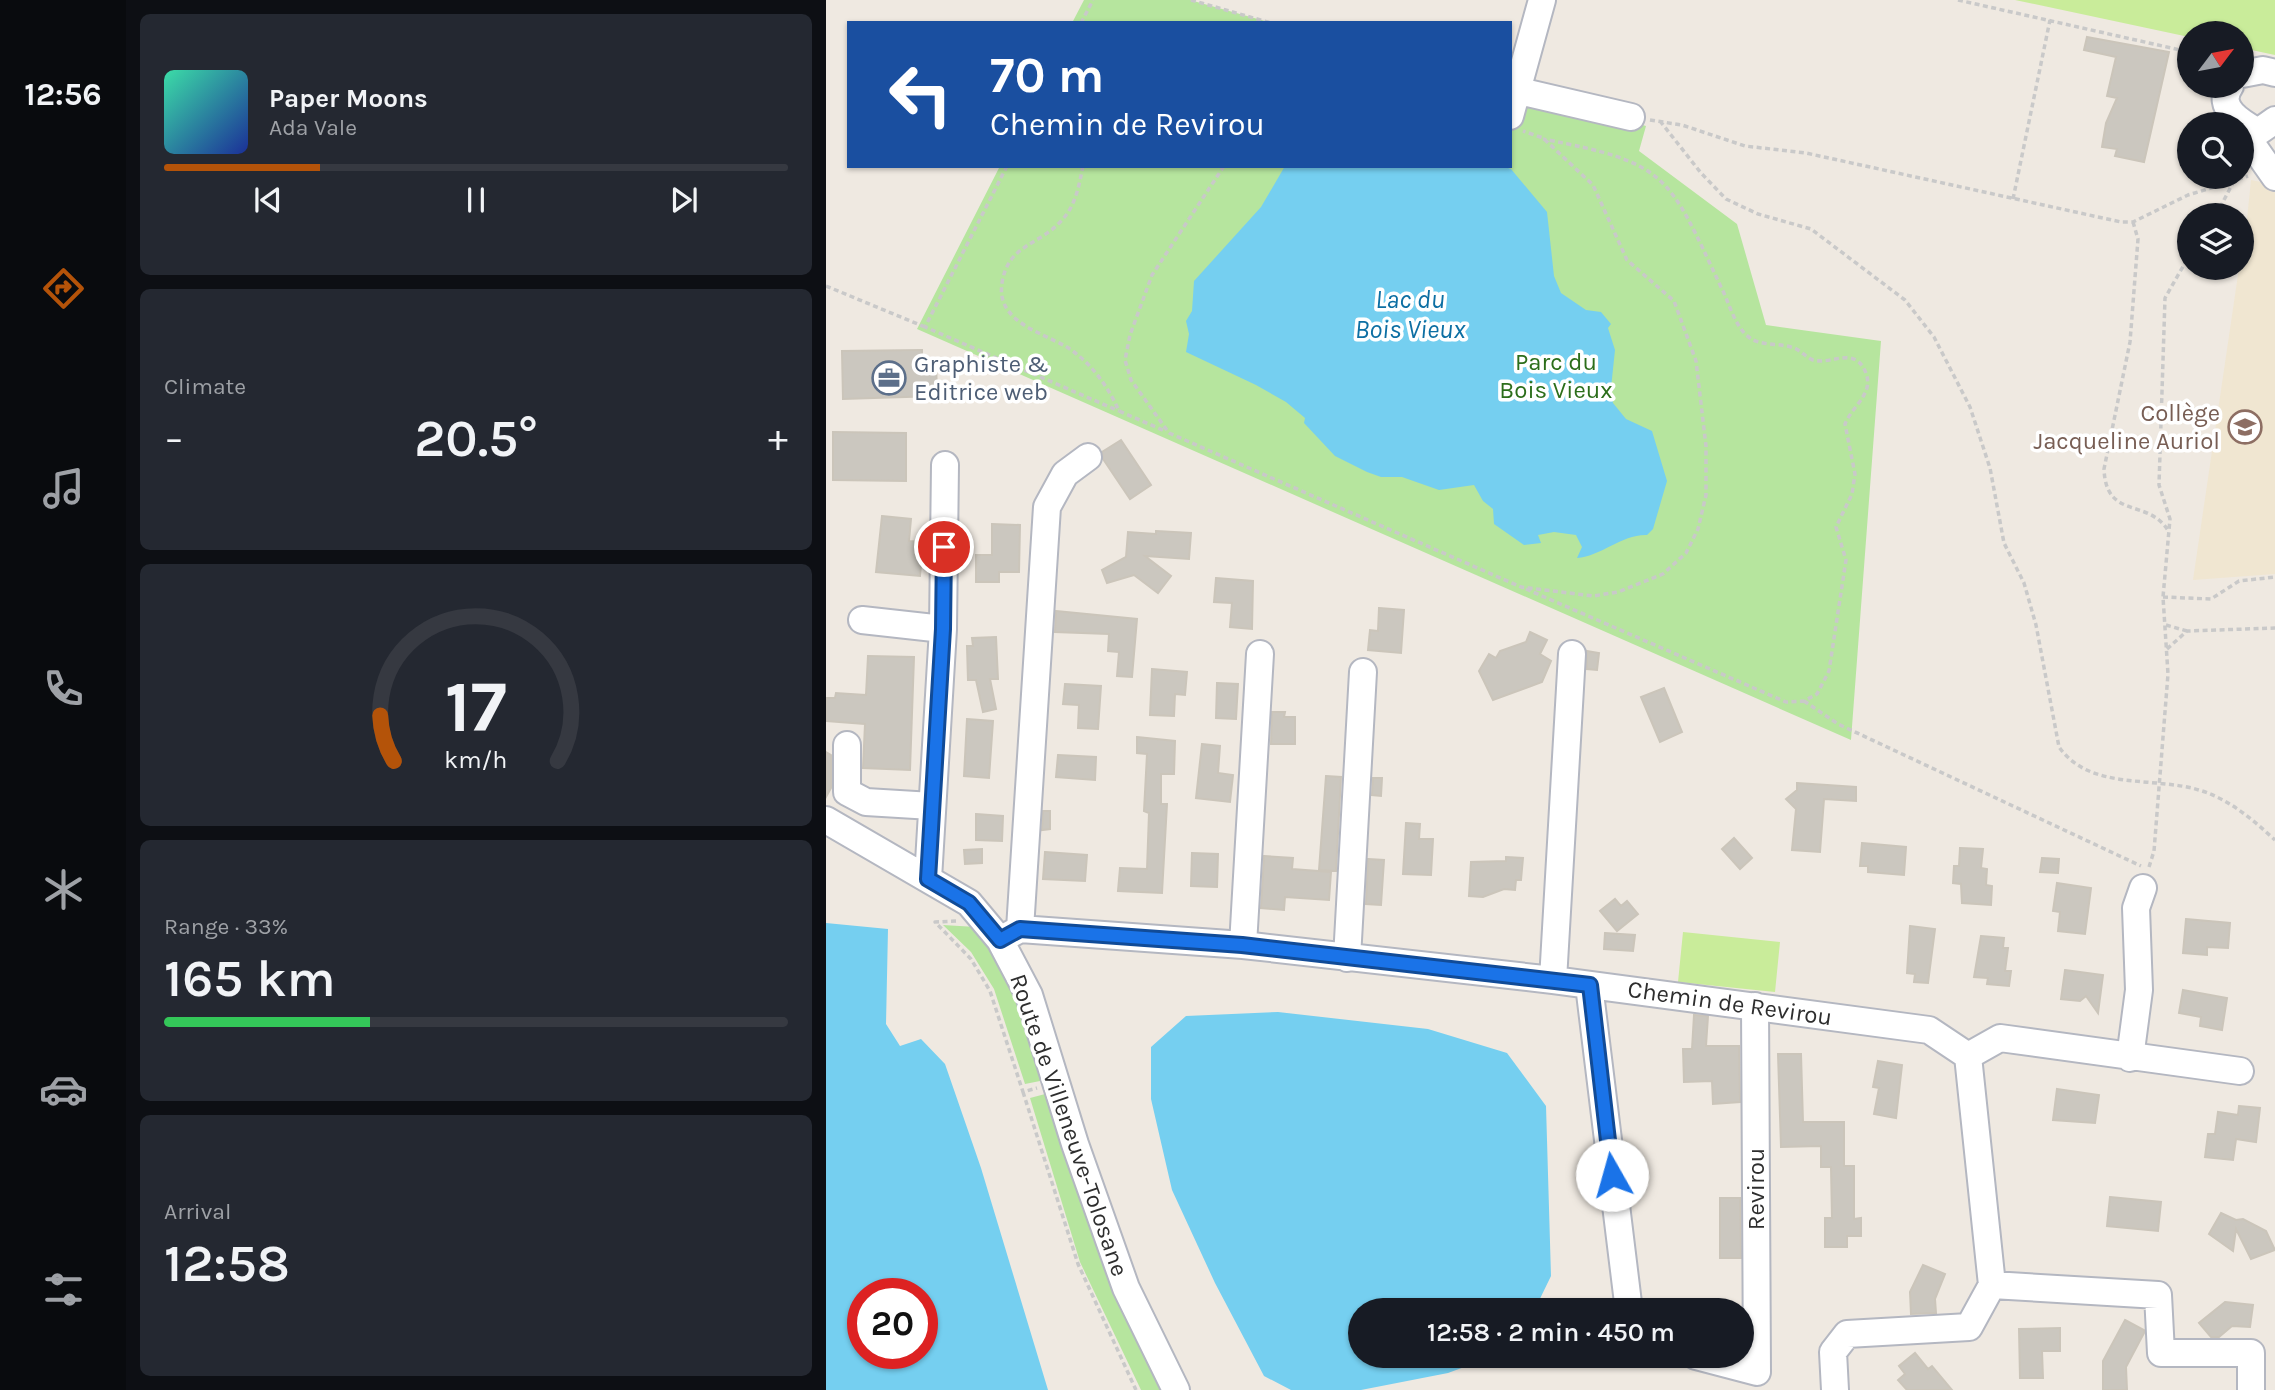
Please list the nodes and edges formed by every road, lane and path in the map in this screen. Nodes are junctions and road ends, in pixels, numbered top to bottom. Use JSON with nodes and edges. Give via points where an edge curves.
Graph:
{"nodes":[{"id":1,"x":1093,"y":0,"type":"edge"},
{"id":2,"x":1191,"y":0,"type":"edge"},
{"id":3,"x":1542,"y":0,"type":"edge"},
{"id":4,"x":1958,"y":0,"type":"edge"},
{"id":5,"x":1086,"y":13,"type":"junction"},
{"id":6,"x":2050,"y":20,"type":"junction"},
{"id":7,"x":1082,"y":21,"type":"edge"},
{"id":8,"x":1088,"y":21,"type":"edge"},
{"id":9,"x":1265,"y":21,"type":"edge"},
{"id":10,"x":2177,"y":49,"type":"edge"},
{"id":11,"x":2254,"y":72,"type":"edge"},
{"id":12,"x":2275,"y":73,"type":"edge"},
{"id":13,"x":1519,"y":91,"type":"junction"},
{"id":14,"x":2227,"y":98,"type":"edge"},
{"id":15,"x":2236,"y":112,"type":"edge"},
{"id":16,"x":1631,"y":117,"type":"joint"},
{"id":17,"x":1660,"y":121,"type":"junction"},
{"id":18,"x":1516,"y":123,"type":"edge"},
{"id":19,"x":2254,"y":127,"type":"edge"},
{"id":20,"x":1543,"y":138,"type":"junction"},
{"id":21,"x":1006,"y":168,"type":"edge"},
{"id":22,"x":1083,"y":168,"type":"edge"},
{"id":23,"x":1223,"y":168,"type":"edge"},
{"id":24,"x":2270,"y":172,"type":"edge"},
{"id":25,"x":2208,"y":189,"type":"edge"},
{"id":26,"x":2013,"y":199,"type":"junction"},
{"id":27,"x":2133,"y":222,"type":"junction"},
{"id":28,"x":2177,"y":277,"type":"edge"},
{"id":29,"x":826,"y":286,"type":"edge"},
{"id":30,"x":925,"y":327,"type":"junction"},
{"id":31,"x":1119,"y":411,"type":"junction"},
{"id":32,"x":1169,"y":433,"type":"junction"},
{"id":33,"x":1088,"y":457,"type":"dead end"},
{"id":34,"x":945,"y":466,"type":"dead end"},
{"id":35,"x":2170,"y":534,"type":"junction"},
{"id":36,"x":2275,"y":577,"type":"edge"},
{"id":37,"x":1521,"y":587,"type":"junction"},
{"id":38,"x":2162,"y":597,"type":"junction"},
{"id":39,"x":1023,"y":604,"type":"dead end"},
{"id":40,"x":862,"y":620,"type":"dead end"},
{"id":41,"x":2166,"y":625,"type":"junction"},
{"id":42,"x":2275,"y":628,"type":"edge"},
{"id":43,"x":943,"y":629,"type":"junction"},
{"id":44,"x":2187,"y":631,"type":"junction"},
{"id":45,"x":2167,"y":649,"type":"junction"},
{"id":46,"x":1260,"y":654,"type":"dead end"},
{"id":47,"x":1572,"y":654,"type":"dead end"},
{"id":48,"x":1363,"y":672,"type":"dead end"},
{"id":49,"x":1804,"y":701,"type":"junction"},
{"id":50,"x":847,"y":745,"type":"dead end"},
{"id":51,"x":2159,"y":783,"type":"junction"},
{"id":52,"x":932,"y":806,"type":"junction"},
{"id":53,"x":826,"y":820,"type":"edge"},
{"id":54,"x":2275,"y":840,"type":"edge"},
{"id":55,"x":2146,"y":878,"type":"junction"},
{"id":56,"x":928,"y":879,"type":"junction"},
{"id":57,"x":982,"y":919,"type":"junction"},
{"id":58,"x":1009,"y":935,"type":"junction"},
{"id":59,"x":1242,"y":945,"type":"junction"},
{"id":60,"x":1347,"y":958,"type":"junction"},
{"id":61,"x":1553,"y":980,"type":"junction"},
{"id":62,"x":1590,"y":985,"type":"junction"},
{"id":63,"x":1755,"y":1006,"type":"junction"},
{"id":64,"x":1968,"y":1056,"type":"junction"},
{"id":65,"x":2130,"y":1058,"type":"junction"},
{"id":66,"x":2239,"y":1072,"type":"dead end"},
{"id":67,"x":1056,"y":1083,"type":"junction"},
{"id":68,"x":1023,"y":1092,"type":"junction"},
{"id":69,"x":1992,"y":1285,"type":"junction"},
{"id":70,"x":1627,"y":1298,"type":"edge"},
{"id":71,"x":1742,"y":1368,"type":"edge"},
{"id":72,"x":1136,"y":1390,"type":"edge"},
{"id":73,"x":1176,"y":1390,"type":"edge"},
{"id":74,"x":1835,"y":1390,"type":"edge"},
{"id":75,"x":2251,"y":1390,"type":"edge"}],
"edges":[{"from":1,"to":5,"type":"path"},
{"from":2,"to":9,"type":"path"},
{"from":3,"to":13,"type":"street"},
{"from":4,"to":6,"type":"path"},
{"from":5,"to":7,"type":"path"},
{"from":5,"to":8,"type":"path"},
{"from":6,"to":10,"type":"path"},
{"from":6,"to":26,"type":"path"},
{"from":11,"to":12,"type":"street"},
{"from":13,"to":16,"type":"street"},
{"from":13,"to":18,"type":"street"},
{"from":14,"to":15,"type":"street","via":[[2227,105]]},
{"from":16,"to":17,"type":"path"},
{"from":17,"to":26,"type":"path","via":[[1745,146],[1806,153]]},
{"from":17,"to":51,"type":"path","via":[[1726,199],[1758,215],[1811,229],[1905,300],[1934,337],[1970,407],[1990,468],[2004,543],[2024,583],[2036,625],[2059,747],[2083,769]]},
{"from":18,"to":20,"type":"path"},
{"from":19,"to":24,"type":"street"},
{"from":20,"to":37,"type":"path","via":[[1593,185],[1627,260],[1674,301],[1696,360],[1706,446],[1706,495],[1699,529],[1686,553],[1664,575],[1594,596]]},
{"from":20,"to":49,"type":"path","via":[[1620,156],[1663,181],[1683,207],[1750,338],[1794,347],[1813,360],[1845,357],[1863,368],[1867,378],[1864,399],[1845,424],[1855,474],[1852,494],[1836,527],[1846,560],[1829,671],[1817,694]]},
{"from":21,"to":30,"type":"path"},
{"from":22,"to":31,"type":"path","via":[[1078,193],[1062,220],[1005,265],[1001,289],[1007,308],[1024,328],[1065,346],[1086,364],[1109,388]]},
{"from":23,"to":32,"type":"path","via":[[1152,275],[1125,359],[1131,380]]},
{"from":25,"to":27,"type":"path"},
{"from":26,"to":27,"type":"path"},
{"from":27,"to":35,"type":"path","via":[[2138,239],[2130,342],[2104,469],[2105,488],[2127,507],[2153,513]]},
{"from":28,"to":35,"type":"path","via":[[2165,298],[2159,485]]},
{"from":29,"to":30,"type":"path"},
{"from":30,"to":31,"type":"path"},
{"from":31,"to":32,"type":"path"},
{"from":32,"to":37,"type":"path"},
{"from":33,"to":58,"type":"street","via":[[1065,474],[1047,507]]},
{"from":34,"to":43,"type":"street"},
{"from":35,"to":38,"type":"path"},
{"from":36,"to":38,"type":"path","via":[[2239,582],[2211,599]]},
{"from":37,"to":49,"type":"path","via":[[1786,702]]},
{"from":38,"to":41,"type":"path"},
{"from":39,"to":58,"type":"street"},
{"from":40,"to":43,"type":"street"},
{"from":41,"to":44,"type":"path"},
{"from":41,"to":45,"type":"path"},
{"from":42,"to":44,"type":"path"},
{"from":43,"to":52,"type":"street"},
{"from":44,"to":45,"type":"path"},
{"from":45,"to":51,"type":"path"},
{"from":46,"to":59,"type":"street"},
{"from":47,"to":61,"type":"street"},
{"from":48,"to":60,"type":"street"},
{"from":49,"to":55,"type":"path","via":[[1838,724],[2131,864]]},
{"from":50,"to":52,"type":"street","via":[[847,792],[866,802]]},
{"from":51,"to":54,"type":"path","via":[[2197,789],[2222,799]]},
{"from":51,"to":55,"type":"path","via":[[2154,851]]},
{"from":52,"to":56,"type":"street"},
{"from":53,"to":56,"type":"street","name":"Route de Villeneuve-Tolosane"},
{"from":55,"to":65,"type":"street","via":[[2136,908],[2139,990]]},
{"from":56,"to":57,"type":"street","name":"Route de Villeneuve-Tolosane","via":[[969,903]]},
{"from":57,"to":58,"type":"street","name":"Route de Villeneuve-Tolosane"},
{"from":57,"to":68,"type":"path","via":[[935,922],[971,959],[990,991]]},
{"from":58,"to":59,"type":"street","name":"Chemin de Revirou"},
{"from":58,"to":67,"type":"street","name":"Route de Villeneuve-Tolosane"},
{"from":59,"to":60,"type":"street","name":"Chemin de Revirou"},
{"from":60,"to":61,"type":"street","name":"Chemin de Revirou"},
{"from":61,"to":62,"type":"street","name":"Chemin de Revirou"},
{"from":62,"to":63,"type":"street","name":"Chemin de Revirou"},
{"from":62,"to":70,"type":"street"},
{"from":63,"to":64,"type":"street","name":"Chemin de Revirou","via":[[1929,1030]]},
{"from":63,"to":71,"type":"street","name":"Revirou","via":[[1757,1372]]},
{"from":64,"to":65,"type":"street","via":[[2000,1038]]},
{"from":64,"to":69,"type":"street"},
{"from":65,"to":66,"type":"street"},
{"from":67,"to":68,"type":"path"},
{"from":67,"to":73,"type":"street","name":"Route de Villeneuve-Tolosane","via":[[1126,1288]]},
{"from":68,"to":72,"type":"path","via":[[1078,1264]]},
{"from":69,"to":74,"type":"street","via":[[1969,1327],[1847,1334],[1833,1352]]},
{"from":69,"to":75,"type":"street","via":[[2158,1295],[2161,1353],[2251,1353]]}]}
